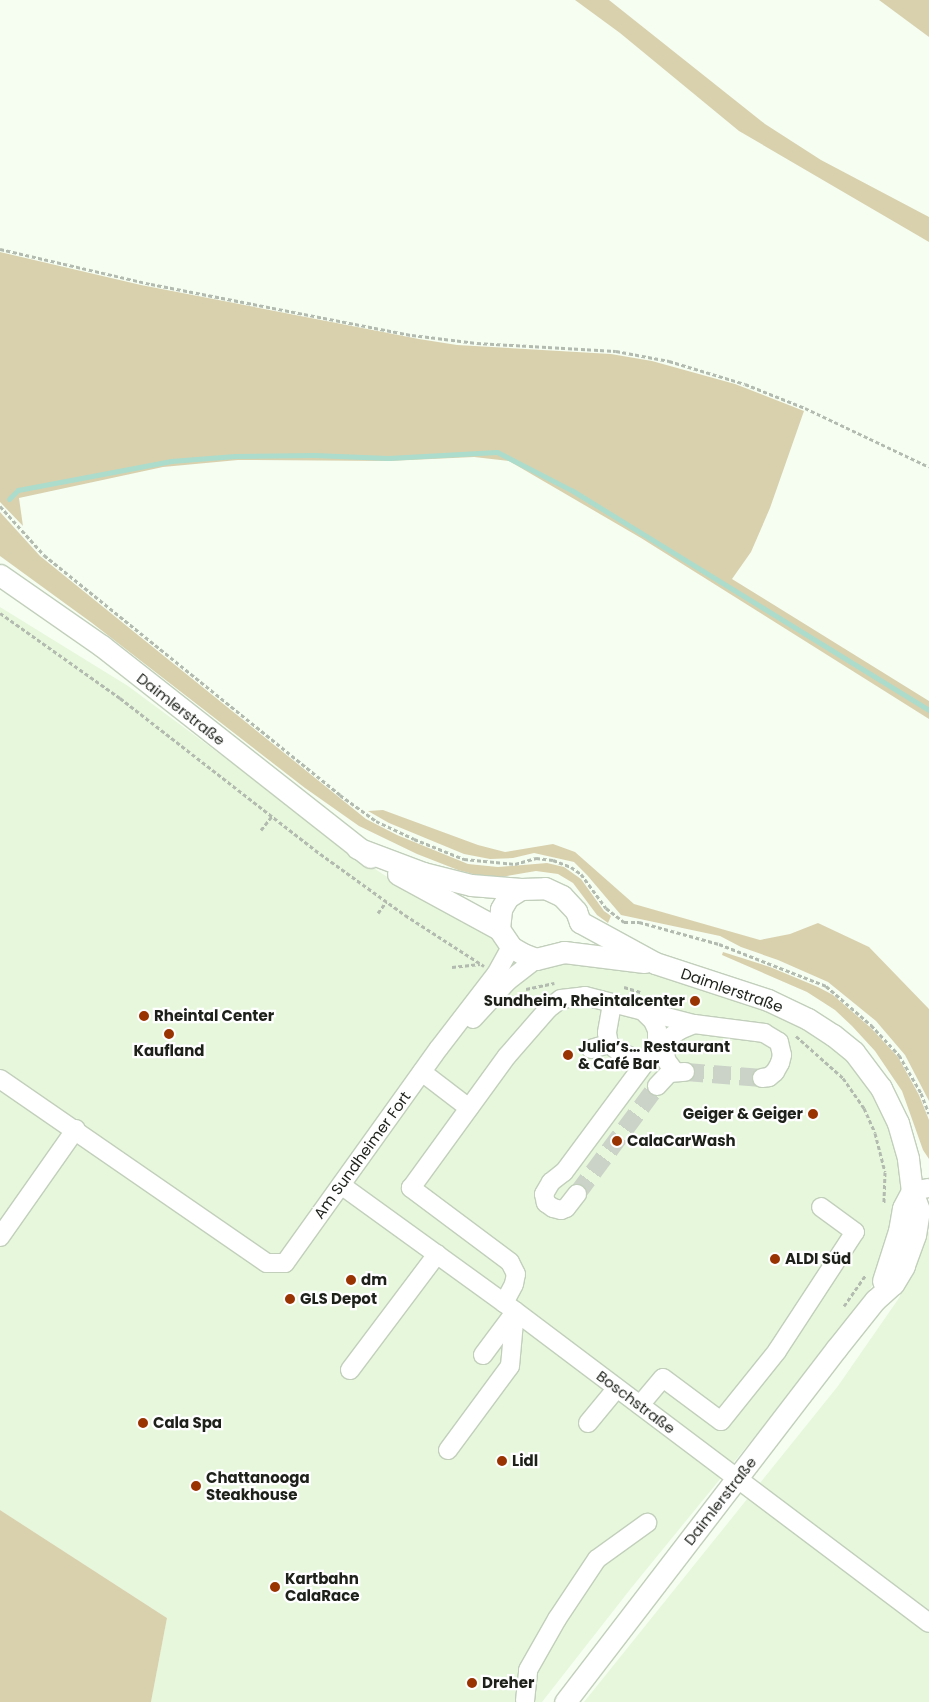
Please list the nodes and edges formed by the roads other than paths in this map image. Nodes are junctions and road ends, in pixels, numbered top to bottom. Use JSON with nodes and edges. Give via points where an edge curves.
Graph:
{"nodes":[{"id":1,"x":0,"y":575,"type":"edge"},
{"id":2,"x":358,"y":848,"type":"junction"},
{"id":3,"x":521,"y":889,"type":"junction"},
{"id":4,"x":580,"y":922,"type":"junction"},
{"id":5,"x":498,"y":929,"type":"junction"},
{"id":6,"x":511,"y":947,"type":"junction"},
{"id":7,"x":564,"y":952,"type":"junction"},
{"id":8,"x":536,"y":959,"type":"junction"},
{"id":9,"x":655,"y":963,"type":"junction"},
{"id":10,"x":612,"y":1004,"type":"junction"},
{"id":11,"x":644,"y":1012,"type":"junction"},
{"id":12,"x":694,"y":1024,"type":"junction"},
{"id":13,"x":609,"y":1044,"type":"junction"},
{"id":14,"x":439,"y":1048,"type":"junction"},
{"id":15,"x":591,"y":1049,"type":"dead end"},
{"id":16,"x":646,"y":1060,"type":"junction"},
{"id":17,"x":422,"y":1072,"type":"junction"},
{"id":18,"x":762,"y":1078,"type":"tunnel mouth"},
{"id":19,"x":0,"y":1079,"type":"edge"},
{"id":20,"x":657,"y":1086,"type":"tunnel mouth"},
{"id":21,"x":470,"y":1108,"type":"junction"},
{"id":22,"x":76,"y":1129,"type":"junction"},
{"id":23,"x":341,"y":1185,"type":"junction"},
{"id":24,"x":923,"y":1193,"type":"edge"},
{"id":25,"x":577,"y":1194,"type":"tunnel mouth"},
{"id":26,"x":821,"y":1207,"type":"dead end"},
{"id":27,"x":0,"y":1237,"type":"edge"},
{"id":28,"x":437,"y":1254,"type":"junction"},
{"id":29,"x":509,"y":1307,"type":"junction"},
{"id":30,"x":483,"y":1355,"type":"dead end"},
{"id":31,"x":350,"y":1370,"type":"dead end"},
{"id":32,"x":617,"y":1388,"type":"junction"},
{"id":33,"x":640,"y":1405,"type":"junction"},
{"id":34,"x":588,"y":1422,"type":"dead end"},
{"id":35,"x":448,"y":1450,"type":"dead end"},
{"id":36,"x":738,"y":1478,"type":"junction"},
{"id":37,"x":647,"y":1523,"type":"dead end"},
{"id":38,"x":929,"y":1624,"type":"edge"},
{"id":39,"x":525,"y":1701,"type":"edge"},
{"id":40,"x":565,"y":1702,"type":"edge"}],
"edges":[{"from":1,"to":2,"type":"main road","name":"Daimlerstraße","via":[[102,646]]},
{"from":2,"to":3,"type":"main road","name":"Daimlerstraße","via":[[423,873],[471,885]]},
{"from":2,"to":5,"type":"main road","name":"Daimlerstraße","via":[[378,863]]},
{"from":3,"to":4,"type":"main road","name":"Daimlerstraße","via":[[545,888],[562,896],[576,911]]},
{"from":3,"to":5,"type":"main road","via":[[504,903]]},
{"from":4,"to":7,"type":"main road","via":[[576,938]]},
{"from":4,"to":9,"type":"main road","name":"Daimlerstraße"},
{"from":5,"to":6,"type":"main road","name":"Daimlerstraße"},
{"from":6,"to":8,"type":"main road","name":"Daimlerstraße"},
{"from":6,"to":14,"type":"street","name":"Am Sundheimer Fort","via":[[496,974]]},
{"from":7,"to":8,"type":"main road","name":"Daimlerstraße"},
{"from":7,"to":9,"type":"main road","name":"Daimlerstraße"},
{"from":8,"to":14,"type":"street","name":"Am Sundheimer Fort","via":[[508,981],[468,1024]]},
{"from":9,"to":24,"type":"main road","name":"Daimlerstraße","via":[[768,1000],[808,1019],[854,1052],[881,1088],[898,1123],[908,1159]]},
{"from":10,"to":11,"type":"street"},
{"from":10,"to":13,"type":"street"},
{"from":10,"to":21,"type":"street","via":[[585,996],[561,999],[534,1023]]},
{"from":11,"to":12,"type":"street"},
{"from":11,"to":16,"type":"street","via":[[657,1030],[657,1042]]},
{"from":12,"to":18,"type":"street","via":[[773,1037],[782,1048],[780,1064],[769,1077]]},
{"from":12,"to":20,"type":"street","via":[[670,1037],[665,1049],[666,1060],[680,1072],[664,1077]]},
{"from":13,"to":15,"type":"street"},
{"from":13,"to":16,"type":"street","via":[[634,1058]]},
{"from":14,"to":17,"type":"street","name":"Am Sundheimer Fort"},
{"from":16,"to":25,"type":"street","via":[[564,1172],[551,1182],[544,1194],[546,1203],[561,1210]]},
{"from":17,"to":21,"type":"street"},
{"from":17,"to":23,"type":"street","name":"Am Sundheimer Fort"},
{"from":19,"to":22,"type":"street"},
{"from":21,"to":29,"type":"street","via":[[411,1188],[510,1262],[516,1274]]},
{"from":22,"to":23,"type":"street","name":"Am Sundheimer Fort","via":[[267,1263],[285,1263]]},
{"from":22,"to":27,"type":"street"},
{"from":23,"to":28,"type":"street","name":"Boschstraße"},
{"from":24,"to":36,"type":"main road","name":"Daimlerstraße","via":[[903,1208],[894,1249],[875,1300]]},
{"from":26,"to":33,"type":"street","via":[[855,1232],[777,1351],[722,1421],[663,1378]]},
{"from":28,"to":29,"type":"street","name":"Boschstraße"},
{"from":28,"to":31,"type":"street"},
{"from":29,"to":30,"type":"street"},
{"from":29,"to":32,"type":"street","name":"Boschstraße"},
{"from":29,"to":35,"type":"street","via":[[510,1366]]},
{"from":32,"to":33,"type":"street","name":"Boschstraße"},
{"from":32,"to":34,"type":"street"},
{"from":33,"to":36,"type":"street","name":"Boschstraße"},
{"from":36,"to":38,"type":"street","name":"Boschstraße"},
{"from":36,"to":40,"type":"main road","name":"Daimlerstraße"},
{"from":37,"to":39,"type":"street","via":[[597,1559],[528,1670]]}]}
